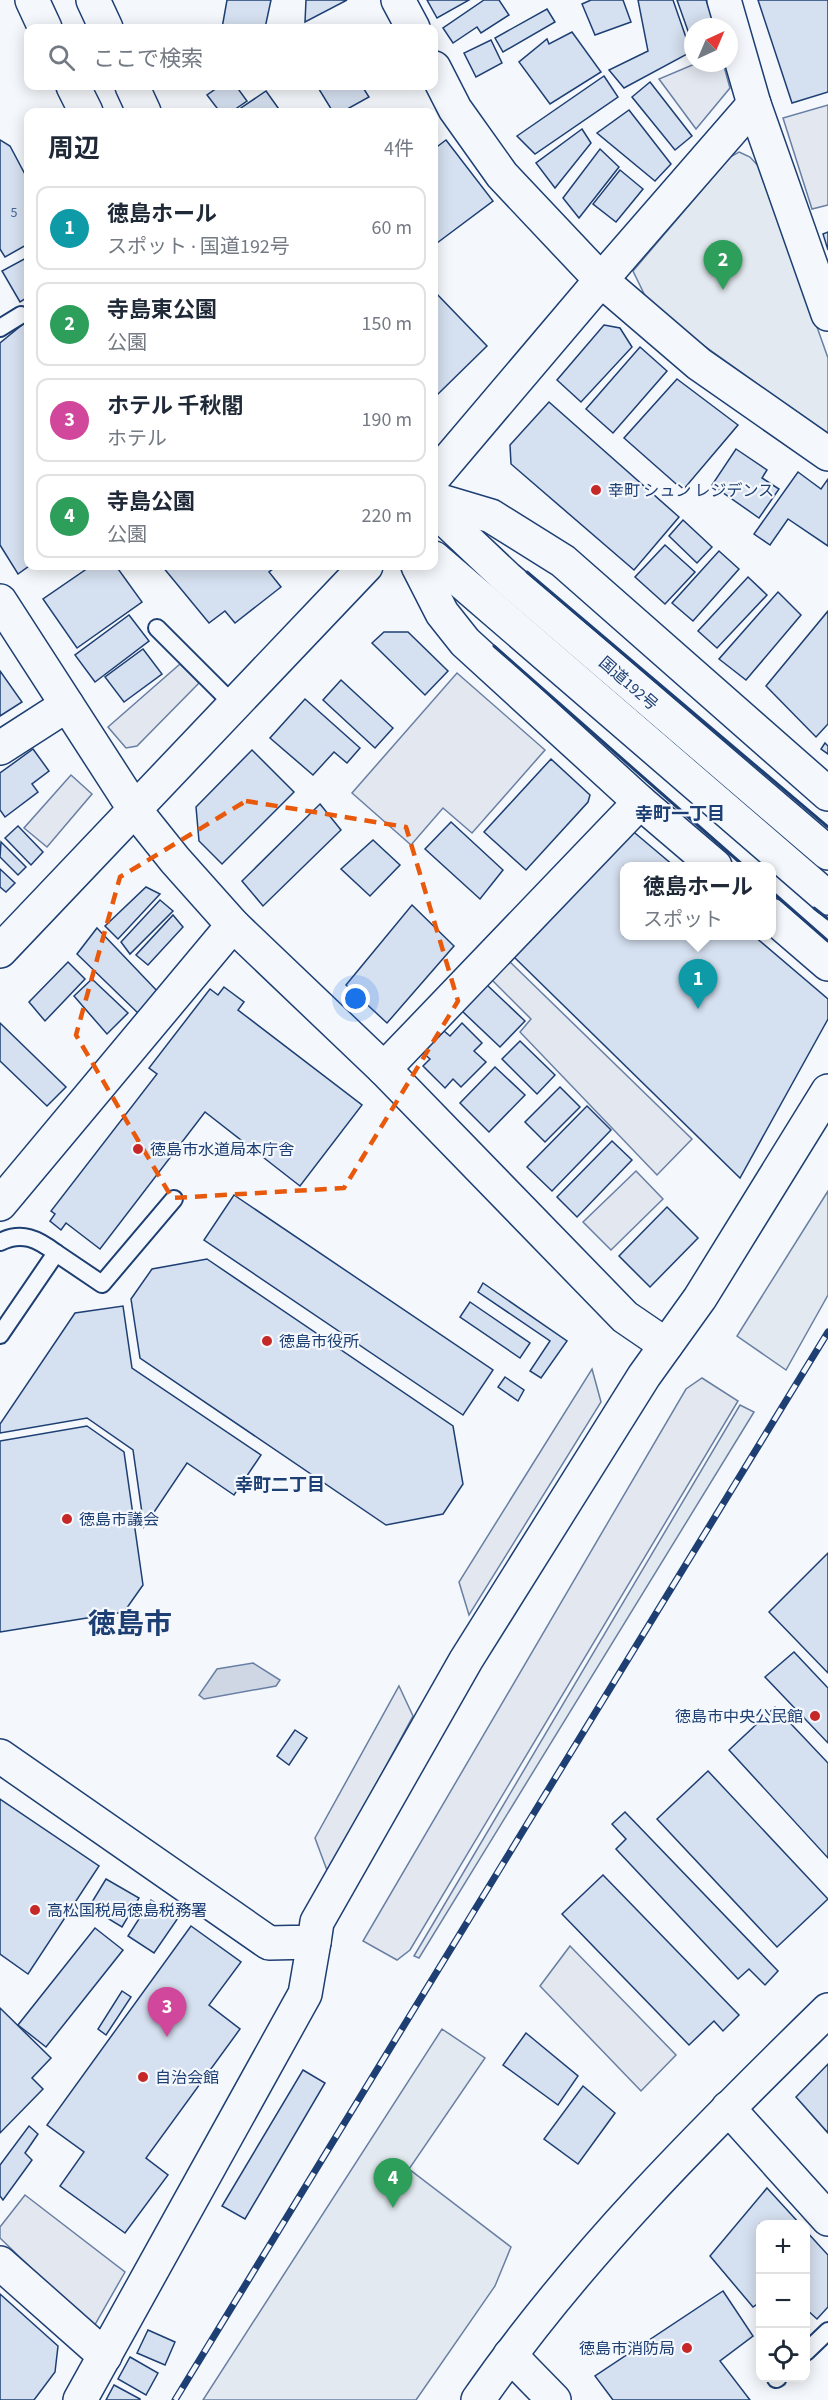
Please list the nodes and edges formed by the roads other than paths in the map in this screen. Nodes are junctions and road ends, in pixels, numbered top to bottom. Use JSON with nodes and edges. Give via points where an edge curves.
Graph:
{"nodes":[{"id":1,"x":32,"y":0,"type":"edge"},
{"id":2,"x":93,"y":0,"type":"edge"},
{"id":3,"x":398,"y":0,"type":"edge"},
{"id":4,"x":724,"y":0,"type":"edge"},
{"id":5,"x":43,"y":24,"type":"edge"},
{"id":6,"x":104,"y":24,"type":"edge"},
{"id":7,"x":411,"y":24,"type":"edge"},
{"id":8,"x":438,"y":76,"type":"edge"},
{"id":9,"x":75,"y":90,"type":"edge"},
{"id":10,"x":134,"y":90,"type":"edge"},
{"id":11,"x":754,"y":104,"type":"junction"},
{"id":12,"x":84,"y":108,"type":"edge"},
{"id":13,"x":142,"y":108,"type":"edge"},
{"id":14,"x":600,"y":280,"type":"junction"},
{"id":15,"x":828,"y":314,"type":"edge"},
{"id":16,"x":21,"y":315,"type":"dead end"},
{"id":17,"x":0,"y":328,"type":"edge"},
{"id":18,"x":828,"y":454,"type":"edge"},
{"id":19,"x":438,"y":472,"type":"edge"},
{"id":20,"x":438,"y":500,"type":"edge"},
{"id":21,"x":438,"y":513,"type":"edge"},
{"id":22,"x":438,"y":561,"type":"edge"},
{"id":23,"x":362,"y":570,"type":"edge"},
{"id":24,"x":420,"y":570,"type":"edge"},
{"id":25,"x":0,"y":601,"type":"edge"},
{"id":26,"x":157,"y":628,"type":"dead end"},
{"id":27,"x":233,"y":704,"type":"junction"},
{"id":28,"x":67,"y":705,"type":"junction"},
{"id":29,"x":0,"y":748,"type":"edge"},
{"id":30,"x":828,"y":794,"type":"edge"},
{"id":31,"x":640,"y":802,"type":"junction"},
{"id":32,"x":135,"y":810,"type":"junction"},
{"id":33,"x":828,"y":853,"type":"edge"},
{"id":34,"x":709,"y":862,"type":"edge"},
{"id":35,"x":828,"y":898,"type":"edge"},
{"id":36,"x":776,"y":919,"type":"edge"},
{"id":37,"x":233,"y":925,"type":"junction"},
{"id":38,"x":0,"y":951,"type":"edge"},
{"id":39,"x":828,"y":964,"type":"edge"},
{"id":40,"x":384,"y":1068,"type":"junction"},
{"id":41,"x":828,"y":1091,"type":"edge"},
{"id":42,"x":174,"y":1199,"type":"dead end"},
{"id":43,"x":0,"y":1204,"type":"edge"},
{"id":44,"x":0,"y":1242,"type":"edge"},
{"id":45,"x":56,"y":1253,"type":"junction"},
{"id":46,"x":0,"y":1335,"type":"edge"},
{"id":47,"x":666,"y":1345,"type":"junction"},
{"id":48,"x":0,"y":1756,"type":"edge"},
{"id":49,"x":314,"y":1942,"type":"junction"},
{"id":50,"x":828,"y":2010,"type":"edge"},
{"id":51,"x":728,"y":2108,"type":"junction"},
{"id":52,"x":828,"y":2220,"type":"edge"},
{"id":53,"x":0,"y":2263,"type":"edge"},
{"id":54,"x":828,"y":2331,"type":"edge"},
{"id":55,"x":810,"y":2348,"type":"edge"},
{"id":56,"x":510,"y":2355,"type":"junction"},
{"id":57,"x":105,"y":2356,"type":"junction"},
{"id":58,"x":80,"y":2400,"type":"edge"},
{"id":59,"x":478,"y":2400,"type":"edge"},
{"id":60,"x":554,"y":2400,"type":"edge"}],
"edges":[{"from":1,"to":5,"type":"main road"},
{"from":2,"to":6,"type":"main road"},
{"from":3,"to":7,"type":"main road"},
{"from":4,"to":11,"type":"main road"},
{"from":8,"to":14,"type":"main road","via":[[455,109],[502,175]]},
{"from":9,"to":12,"type":"main road"},
{"from":10,"to":13,"type":"main road"},
{"from":11,"to":14,"type":"main road"},
{"from":11,"to":15,"type":"main road"},
{"from":14,"to":18,"type":"main road","via":[[699,364]]},
{"from":14,"to":19,"type":"main road"},
{"from":16,"to":17,"type":"lane"},
{"from":20,"to":30,"type":"main road","via":[[491,516],[563,561]]},
{"from":21,"to":33,"type":"main road","name":"国道192号","via":[[507,578]]},
{"from":22,"to":35,"type":"main road","name":"国道192号"},
{"from":23,"to":27,"type":"main road"},
{"from":24,"to":31,"type":"main road","via":[[442,613],[465,642]]},
{"from":25,"to":28,"type":"main road"},
{"from":26,"to":27,"type":"lane"},
{"from":27,"to":32,"type":"main road"},
{"from":28,"to":29,"type":"main road"},
{"from":28,"to":32,"type":"main road"},
{"from":31,"to":34,"type":"main road"},
{"from":31,"to":40,"type":"main road"},
{"from":32,"to":37,"type":"main road"},
{"from":32,"to":38,"type":"main road"},
{"from":36,"to":39,"type":"main road"},
{"from":37,"to":40,"type":"main road"},
{"from":37,"to":43,"type":"main road"},
{"from":40,"to":47,"type":"main road","via":[[625,1317]]},
{"from":41,"to":47,"type":"main road","via":[[700,1298]]},
{"from":42,"to":45,"type":"lane","via":[[102,1284]]},
{"from":44,"to":45,"type":"lane","via":[[28,1237]]},
{"from":45,"to":46,"type":"lane"},
{"from":47,"to":49,"type":"main road","via":[[466,1660],[317,1922]]},
{"from":48,"to":49,"type":"main road","via":[[269,1943]]},
{"from":49,"to":57,"type":"main road","via":[[305,1994]]},
{"from":50,"to":51,"type":"main road"},
{"from":51,"to":52,"type":"main road"},
{"from":51,"to":56,"type":"main road","via":[[638,2201]]},
{"from":53,"to":57,"type":"main road"},
{"from":54,"to":55,"type":"lane"},
{"from":56,"to":59,"type":"main road"},
{"from":56,"to":60,"type":"main road"},
{"from":57,"to":58,"type":"main road"}]}
